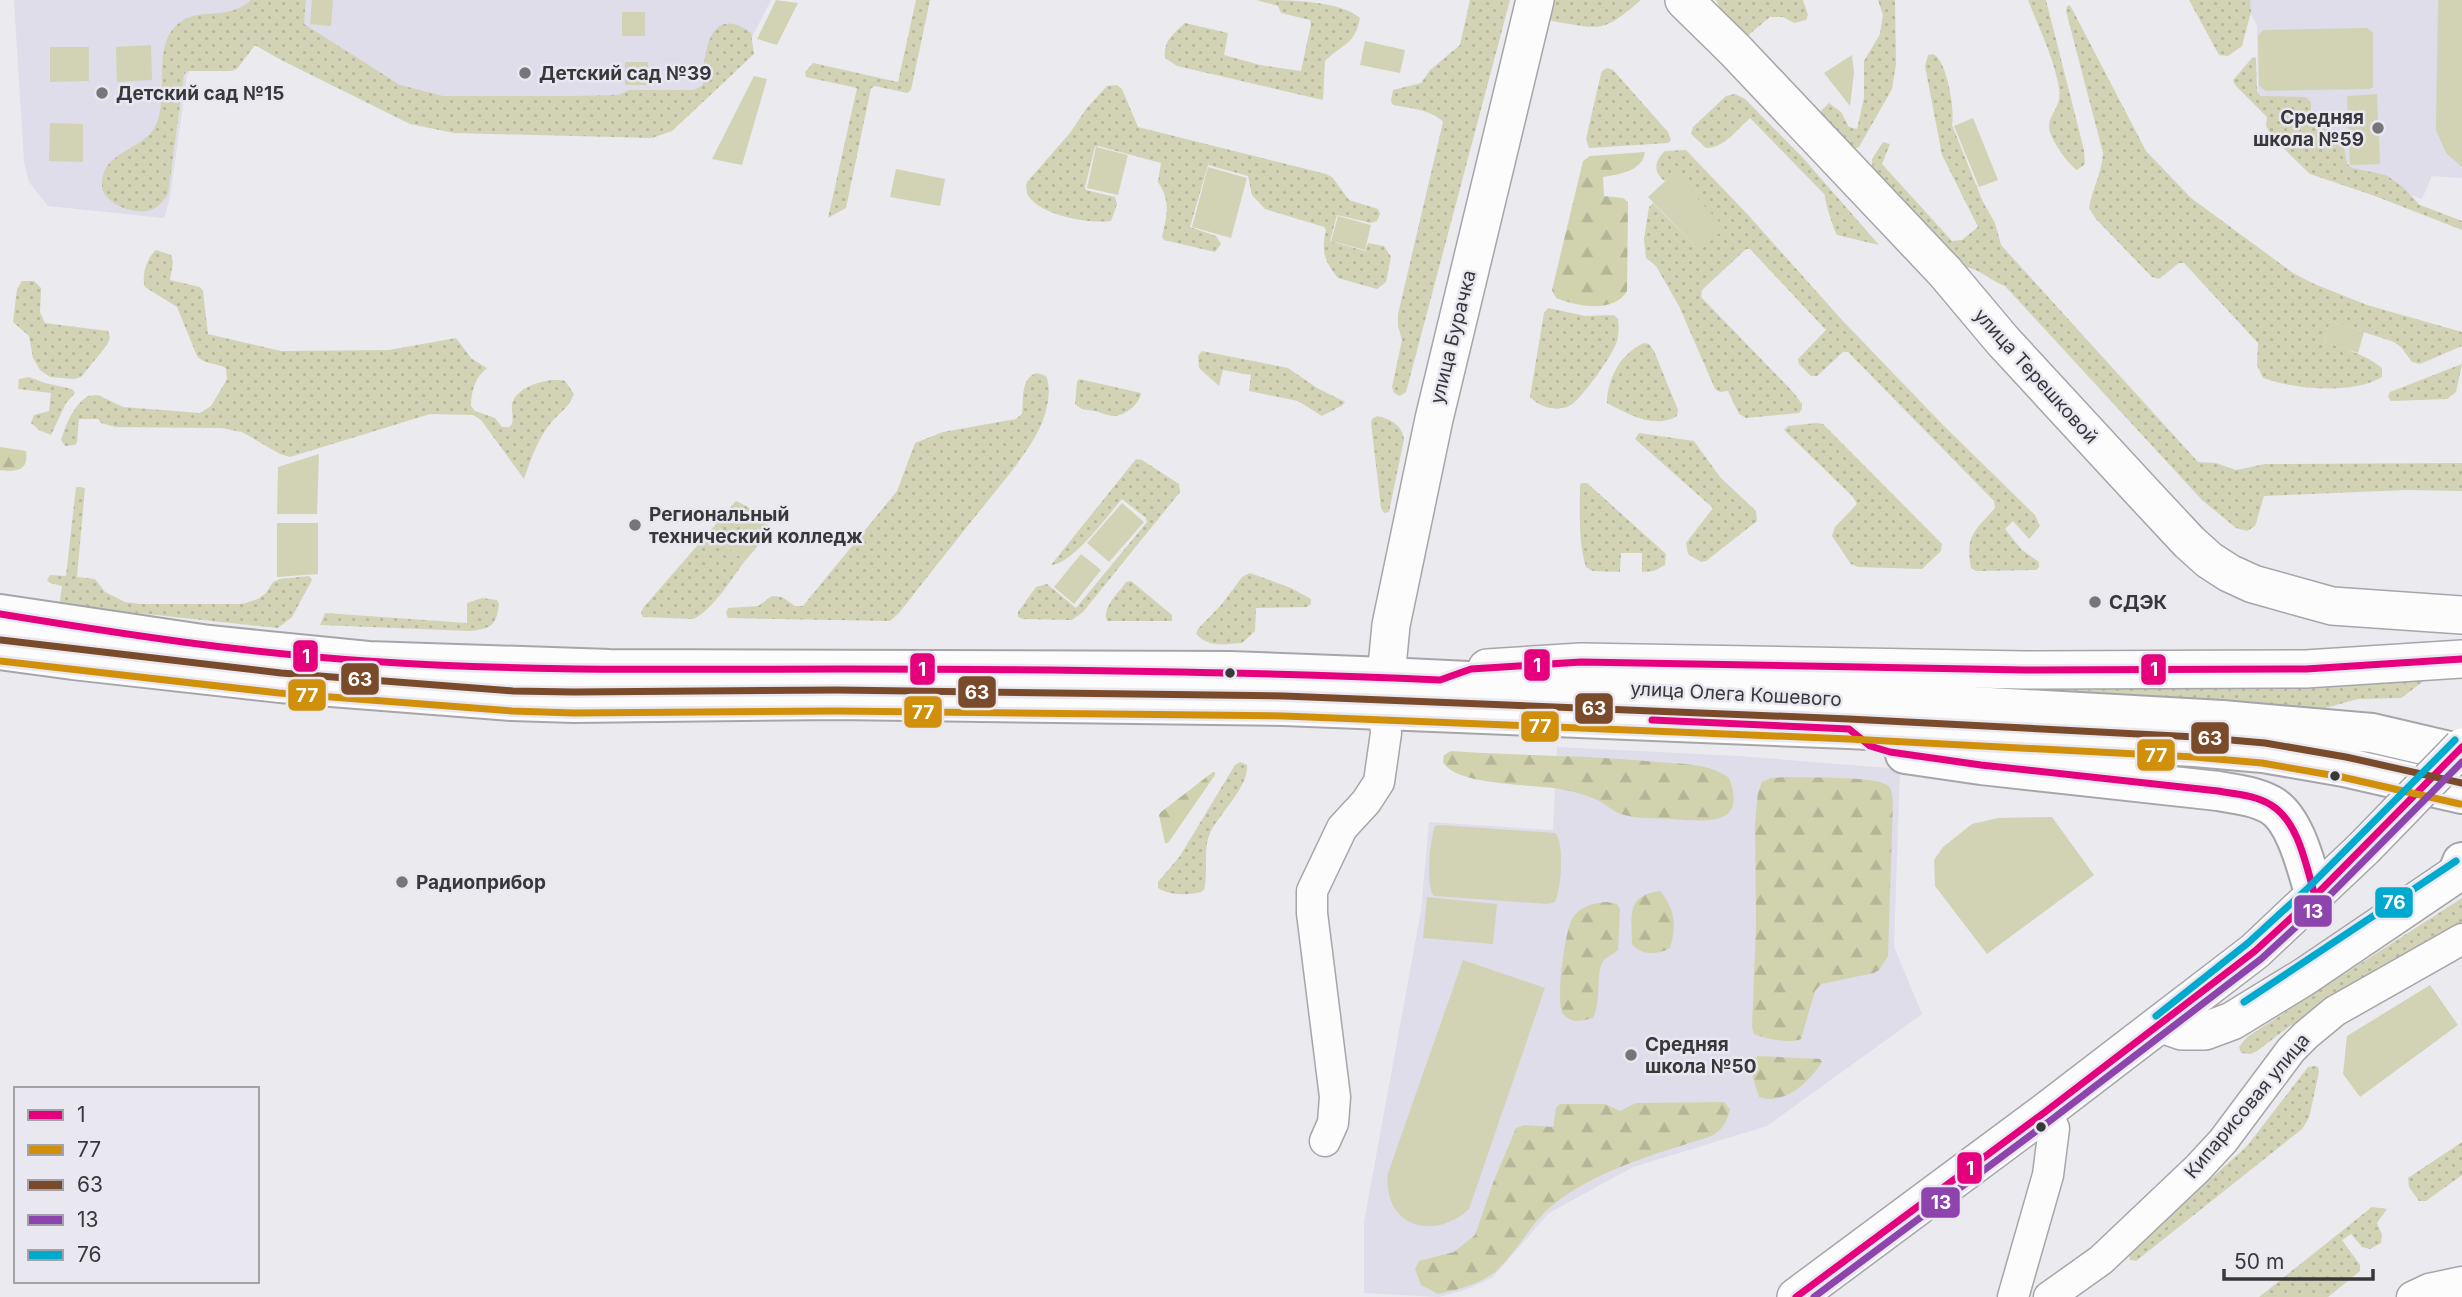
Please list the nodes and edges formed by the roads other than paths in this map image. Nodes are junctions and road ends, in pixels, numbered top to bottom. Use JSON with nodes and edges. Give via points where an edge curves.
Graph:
{"nodes":[{"id":1,"x":1535,"y":0,"type":"edge"},
{"id":2,"x":1684,"y":0,"type":"edge"},
{"id":3,"x":0,"y":614,"type":"edge"},
{"id":4,"x":2462,"y":615,"type":"edge"},
{"id":5,"x":0,"y":650,"type":"edge"},
{"id":6,"x":2462,"y":659,"type":"edge"},
{"id":7,"x":1440,"y":680,"type":"junction"},
{"id":8,"x":1385,"y":694,"type":"junction"},
{"id":9,"x":1849,"y":729,"type":"junction"},
{"id":10,"x":2462,"y":747,"type":"edge"},
{"id":11,"x":2462,"y":754,"type":"edge"},
{"id":12,"x":2462,"y":794,"type":"edge"},
{"id":13,"x":2461,"y":868,"type":"edge"},
{"id":14,"x":2315,"y":896,"type":"junction"},
{"id":15,"x":2462,"y":939,"type":"edge"},
{"id":16,"x":2255,"y":951,"type":"junction"},
{"id":17,"x":2304,"y":977,"type":"junction"},
{"id":18,"x":2162,"y":1024,"type":"junction"},
{"id":19,"x":2045,"y":1112,"type":"junction"},
{"id":20,"x":1325,"y":1141,"type":"dead end"},
{"id":21,"x":2462,"y":1282,"type":"edge"},
{"id":22,"x":1796,"y":1297,"type":"edge"},
{"id":23,"x":2013,"y":1297,"type":"edge"},
{"id":24,"x":2049,"y":1297,"type":"edge"},
{"id":25,"x":2412,"y":1297,"type":"edge"}],
"edges":[{"from":1,"to":8,"type":"main road","name":"улица Бурачка","via":[[1431,432],[1391,625]]},
{"from":2,"to":4,"type":"main road","name":"улица Терешковой","via":[[1945,272],[2003,341],[2209,560],[2253,584],[2332,606]]},
{"from":3,"to":8,"type":"highway","name":"улица Олега Кошевого","via":[[209,645],[380,662],[610,669],[1230,671]]},
{"from":5,"to":8,"type":"highway","name":"улица Олега Кошевого","via":[[279,683],[574,703]]},
{"from":6,"to":7,"type":"main road","via":[[2306,669],[2053,670],[1581,662],[1471,669]]},
{"from":7,"to":8,"type":"highway","name":"улица Олега Кошевого"},
{"from":7,"to":11,"type":"highway","name":"улица Олега Кошевого","via":[[2222,720],[2372,733]]},
{"from":8,"to":9,"type":"highway","name":"улица Олега Кошевого"},
{"from":8,"to":20,"type":"street","via":[[1386,733],[1379,782],[1342,828],[1312,891],[1335,1097],[1333,1123]]},
{"from":9,"to":12,"type":"highway","name":"улица Олега Кошевого","via":[[2263,753]]},
{"from":9,"to":14,"type":"highway","via":[[1870,746],[1890,752],[2247,796],[2273,806],[2290,825]]},
{"from":10,"to":14,"type":"main road","bridge":true},
{"from":13,"to":17,"type":"main road"},
{"from":14,"to":16,"type":"main road"},
{"from":15,"to":24,"type":"street","name":"Кипарисовая улица","via":[[2335,1012],[2306,1035],[2197,1169],[2101,1259]]},
{"from":16,"to":17,"type":"main road","via":[[2254,966],[2264,982],[2276,985]]},
{"from":16,"to":18,"type":"main road"},
{"from":17,"to":18,"type":"main road","via":[[2232,1021],[2205,1031],[2182,1031]]},
{"from":18,"to":19,"type":"main road"},
{"from":19,"to":22,"type":"main road"},
{"from":19,"to":23,"type":"street","via":[[2054,1128],[2048,1175]]},
{"from":21,"to":25,"type":"street"}]}
